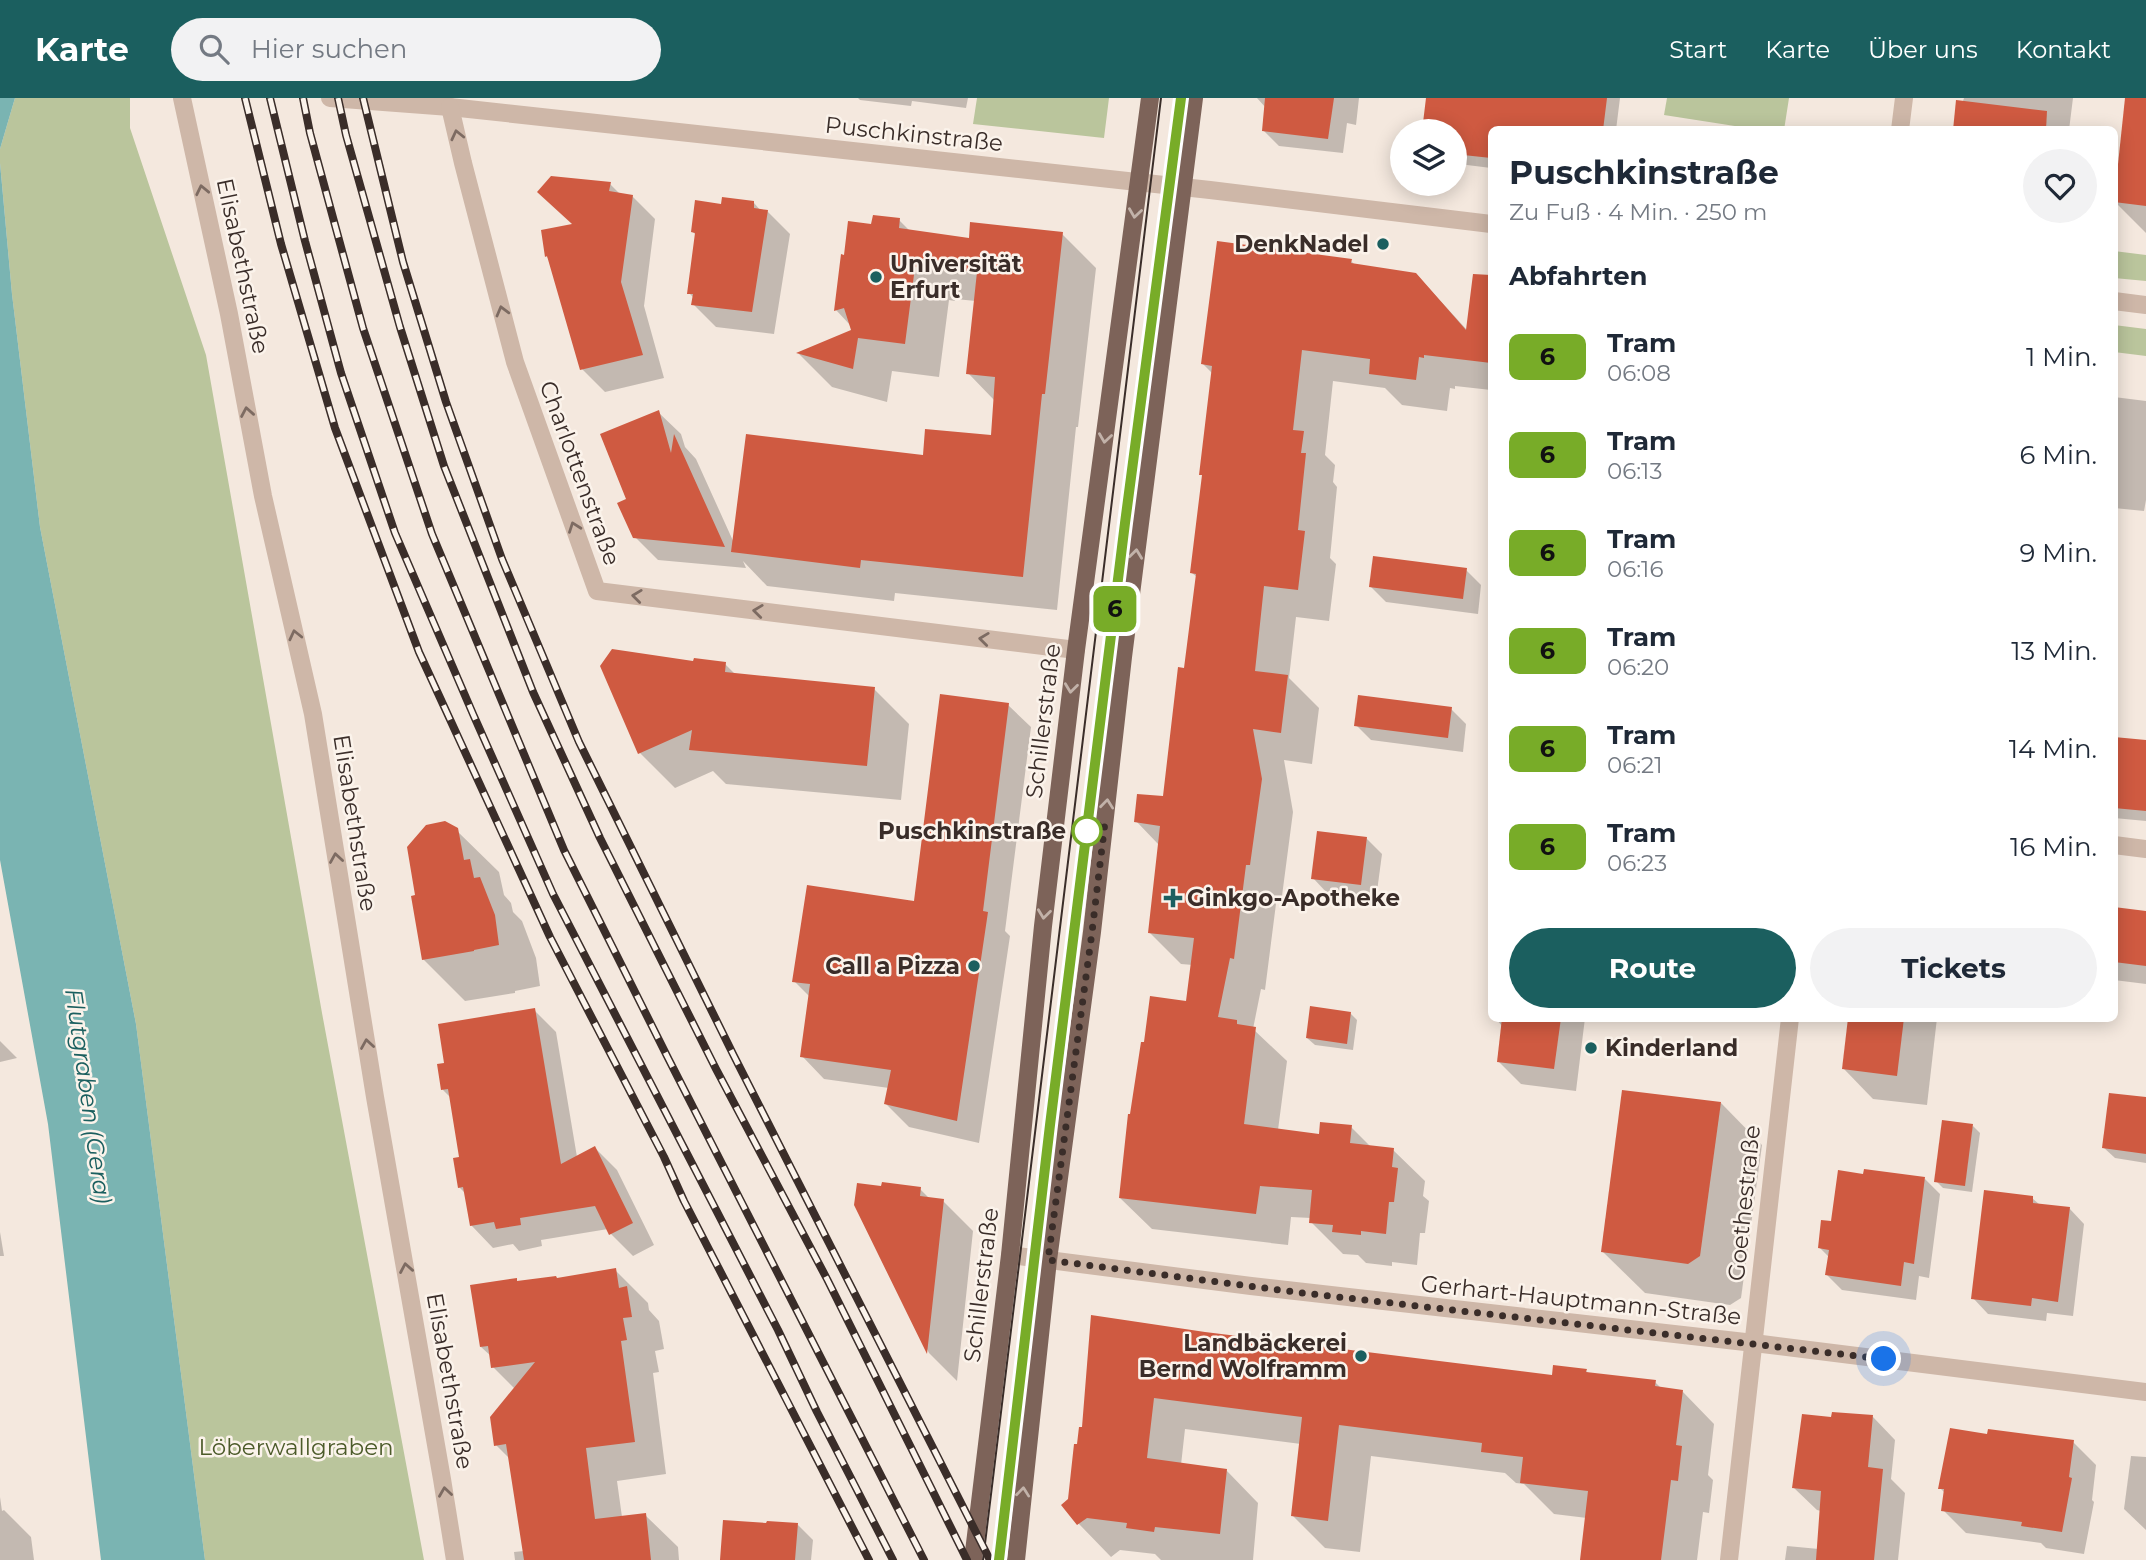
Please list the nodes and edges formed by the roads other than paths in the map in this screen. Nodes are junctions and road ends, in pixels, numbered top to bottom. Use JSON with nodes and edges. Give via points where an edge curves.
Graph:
{"nodes":[{"id":1,"x":182,"y":98,"type":"edge"},
{"id":2,"x":330,"y":98,"type":"edge"},
{"id":3,"x":1150,"y":98,"type":"edge"},
{"id":4,"x":1194,"y":98,"type":"edge"},
{"id":5,"x":1904,"y":98,"type":"edge"},
{"id":6,"x":450,"y":107,"type":"junction"},
{"id":7,"x":1900,"y":126,"type":"edge"},
{"id":8,"x":1139,"y":183,"type":"junction"},
{"id":9,"x":1183,"y":188,"type":"junction"},
{"id":10,"x":1488,"y":224,"type":"edge"},
{"id":11,"x":2118,"y":302,"type":"edge"},
{"id":12,"x":2146,"y":305,"type":"edge"},
{"id":13,"x":1076,"y":650,"type":"junction"},
{"id":14,"x":2118,"y":846,"type":"edge"},
{"id":15,"x":2146,"y":849,"type":"edge"},
{"id":16,"x":1790,"y":1022,"type":"edge"},
{"id":17,"x":1010,"y":1255,"type":"junction"},
{"id":18,"x":1048,"y":1260,"type":"junction"},
{"id":19,"x":1754,"y":1343,"type":"junction"},
{"id":20,"x":2146,"y":1392,"type":"edge"},
{"id":21,"x":454,"y":1560,"type":"edge"},
{"id":22,"x":973,"y":1560,"type":"edge"},
{"id":23,"x":1016,"y":1560,"type":"edge"},
{"id":24,"x":1729,"y":1560,"type":"edge"}],
"edges":[{"from":21,"to":1,"type":"street","name":"Elisabethstraße","one_way":true,"via":[[313,714],[262,496],[229,314]]},
{"from":2,"to":6,"type":"street","name":"Puschkinstraße"},
{"from":3,"to":8,"type":"main road","name":"Schillerstraße"},
{"from":4,"to":9,"type":"main road"},
{"from":5,"to":7,"type":"street"},
{"from":6,"to":8,"type":"street","name":"Puschkinstraße"},
{"from":13,"to":6,"type":"street","name":"Charlottenstraße","one_way":true,"via":[[597,591],[515,362]]},
{"from":8,"to":9,"type":"street","name":"Puschkinstraße"},
{"from":8,"to":13,"type":"main road","name":"Schillerstraße","one_way":true},
{"from":9,"to":10,"type":"street","name":"Puschkinstraße"},
{"from":18,"to":9,"type":"main road","one_way":true},
{"from":11,"to":12,"type":"street"},
{"from":13,"to":17,"type":"main road","name":"Schillerstraße","one_way":true},
{"from":14,"to":15,"type":"street"},
{"from":16,"to":19,"type":"street","name":"Goethestraße"},
{"from":17,"to":18,"type":"street","name":"Gerhart-Hauptmann-Straße"},
{"from":17,"to":22,"type":"main road","name":"Schillerstraße"},
{"from":18,"to":19,"type":"street","name":"Gerhart-Hauptmann-Straße"},
{"from":23,"to":18,"type":"main road","one_way":true},
{"from":19,"to":20,"type":"street","name":"Gerhart-Hauptmann-Straße"},
{"from":19,"to":24,"type":"street","name":"Goethestraße"}]}
